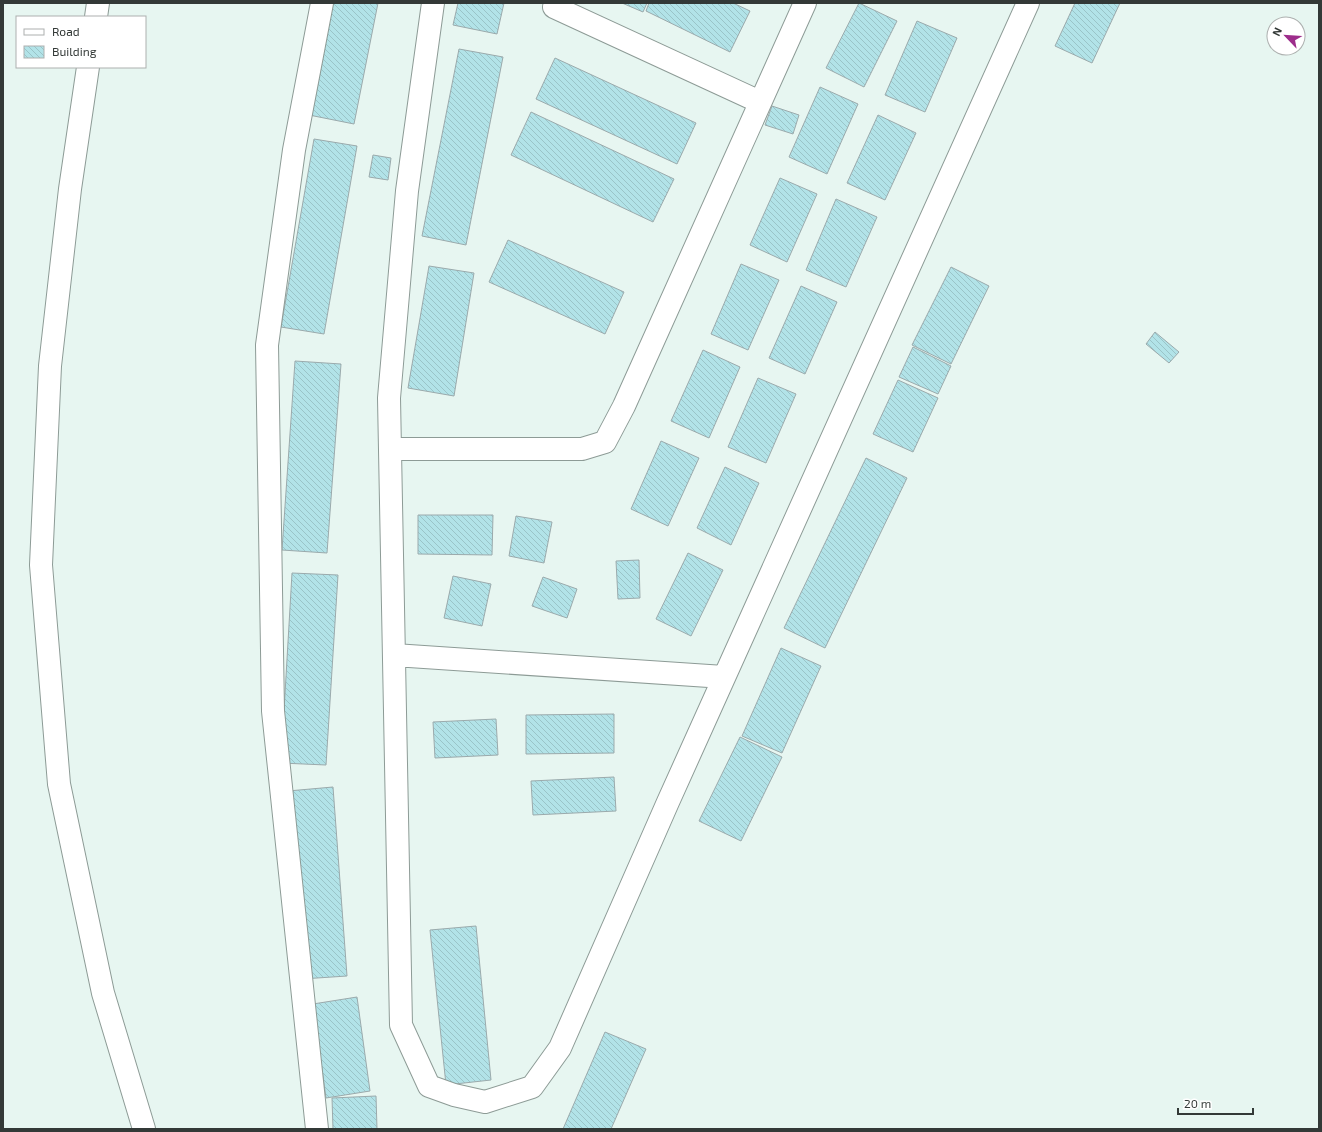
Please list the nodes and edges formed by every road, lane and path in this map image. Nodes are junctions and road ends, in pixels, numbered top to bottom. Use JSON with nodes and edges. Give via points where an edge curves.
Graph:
{"nodes":[{"id":1,"x":98,"y":3,"type":"edge"},
{"id":2,"x":322,"y":3,"type":"edge"},
{"id":3,"x":433,"y":3,"type":"edge"},
{"id":4,"x":805,"y":3,"type":"edge"},
{"id":5,"x":1027,"y":3,"type":"edge"},
{"id":6,"x":554,"y":7,"type":"dead end"},
{"id":7,"x":96,"y":16,"type":"edge"},
{"id":8,"x":88,"y":68,"type":"edge"},
{"id":9,"x":760,"y":102,"type":"junction"},
{"id":10,"x":390,"y":449,"type":"junction"},
{"id":11,"x":394,"y":655,"type":"junction"},
{"id":12,"x":724,"y":677,"type":"junction"},
{"id":13,"x":144,"y":1129,"type":"edge"},
{"id":14,"x":317,"y":1129,"type":"edge"}],
"edges":[{"from":1,"to":7,"type":"street"},
{"from":2,"to":14,"type":"street","via":[[294,150],[267,345],[273,711]]},
{"from":3,"to":10,"type":"street","via":[[407,191],[389,398]]},
{"from":4,"to":9,"type":"street"},
{"from":5,"to":12,"type":"street"},
{"from":6,"to":9,"type":"street"},
{"from":8,"to":13,"type":"street","via":[[70,189],[50,366],[41,565],[59,784],[103,994]]},
{"from":9,"to":10,"type":"street","via":[[624,406],[605,442],[582,449]]},
{"from":10,"to":11,"type":"street"},
{"from":11,"to":12,"type":"street"},
{"from":11,"to":12,"type":"street","via":[[402,1025],[429,1086],[485,1102],[532,1087],[560,1048]]}]}
